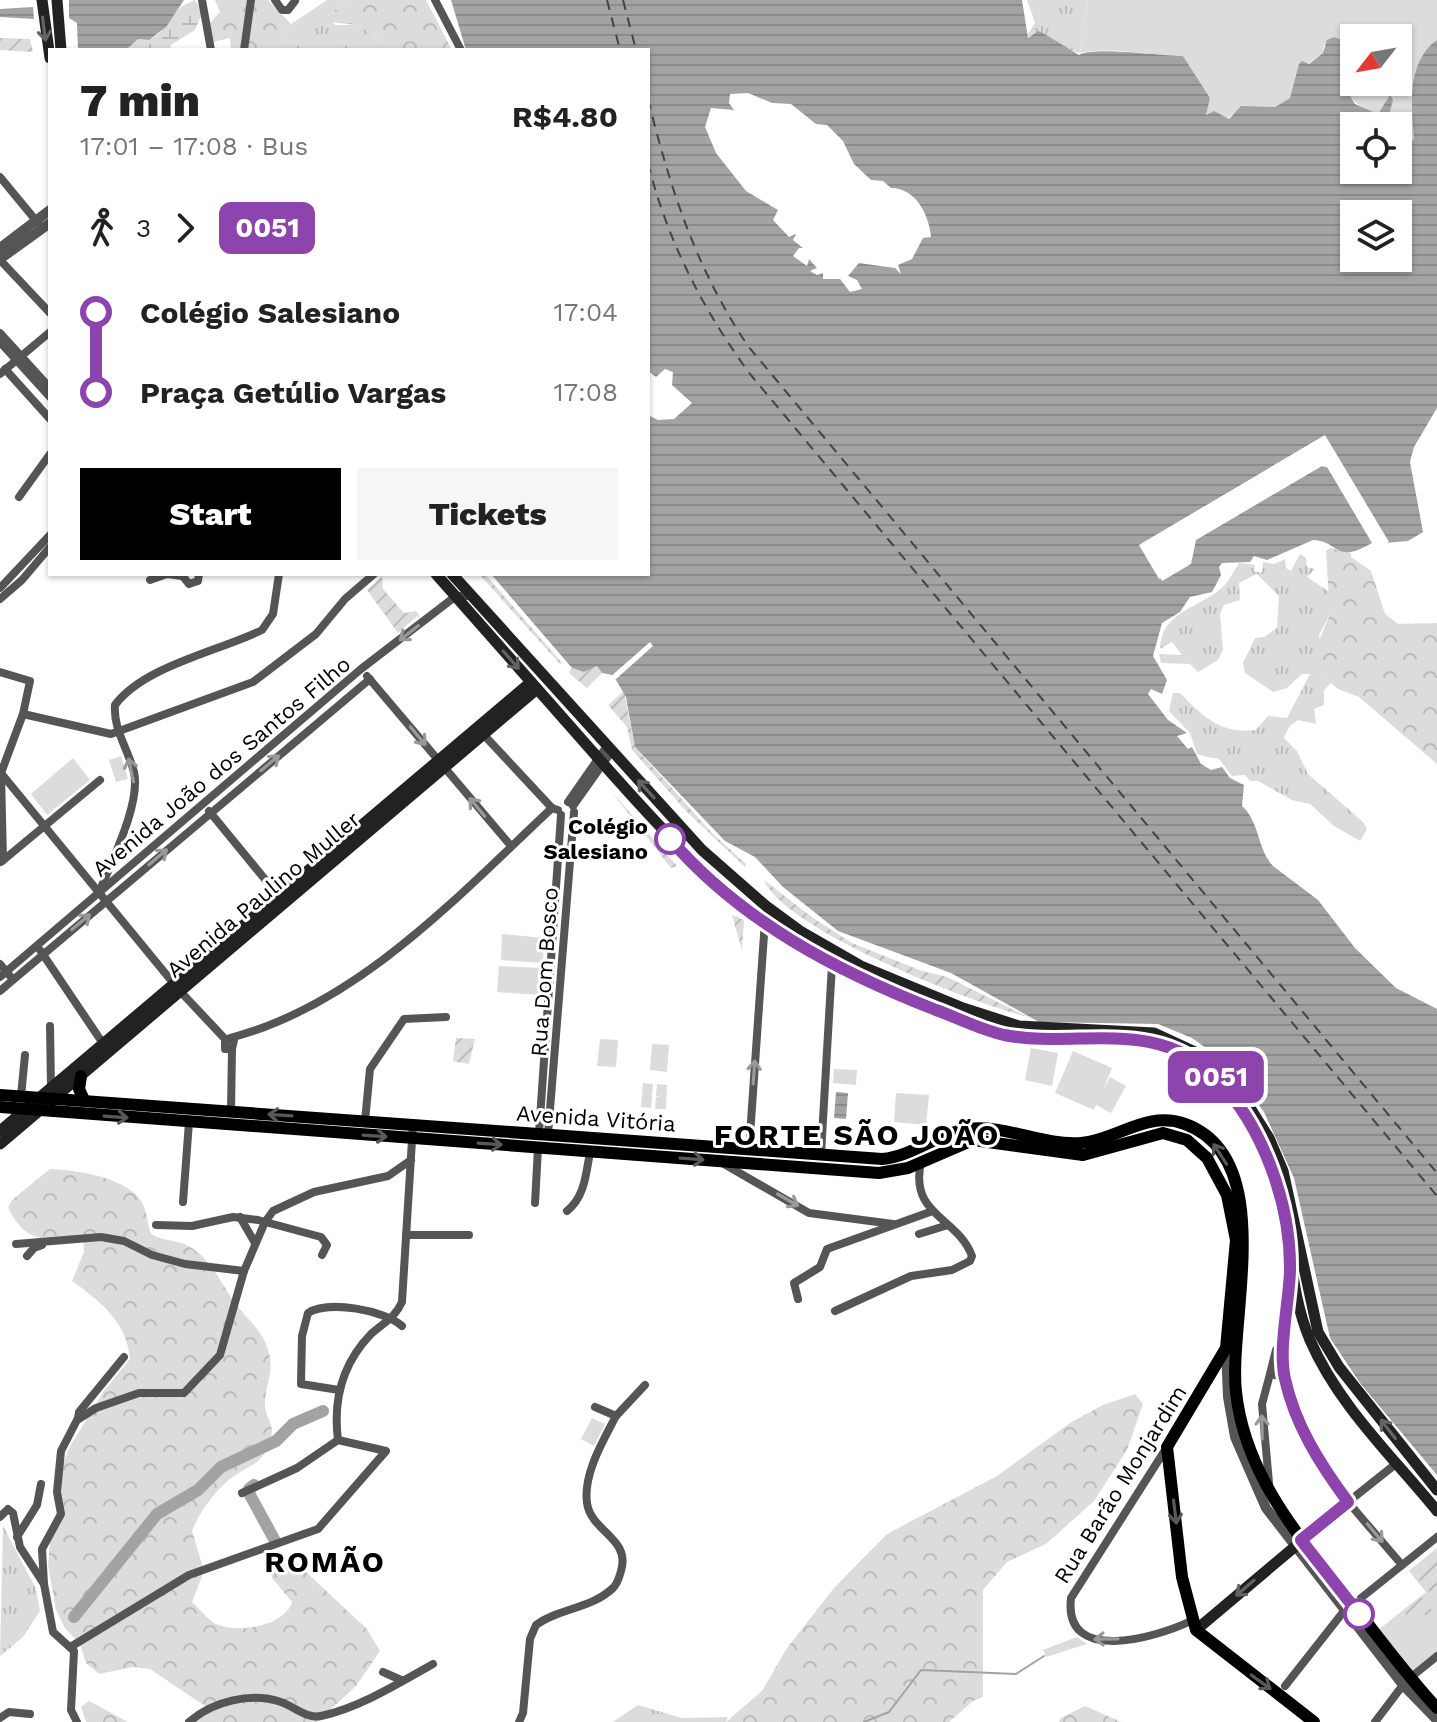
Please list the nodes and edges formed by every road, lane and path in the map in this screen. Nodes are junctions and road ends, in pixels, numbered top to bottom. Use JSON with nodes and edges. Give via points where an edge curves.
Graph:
{"nodes":[{"id":1,"x":43,"y":0,"type":"edge"},
{"id":2,"x":57,"y":0,"type":"edge"},
{"id":3,"x":202,"y":0,"type":"edge"},
{"id":4,"x":251,"y":0,"type":"edge"},
{"id":5,"x":275,"y":0,"type":"edge"},
{"id":6,"x":435,"y":0,"type":"edge"},
{"id":7,"x":295,"y":1,"type":"edge"},
{"id":8,"x":57,"y":16,"type":"junction"},
{"id":9,"x":49,"y":48,"type":"edge"},
{"id":10,"x":61,"y":48,"type":"edge"},
{"id":11,"x":211,"y":48,"type":"edge"},
{"id":12,"x":244,"y":48,"type":"edge"},
{"id":13,"x":460,"y":48,"type":"edge"},
{"id":14,"x":0,"y":177,"type":"edge"},
{"id":15,"x":43,"y":224,"type":"edge"},
{"id":16,"x":0,"y":248,"type":"edge"},
{"id":17,"x":0,"y":260,"type":"edge"},
{"id":18,"x":48,"y":311,"type":"edge"},
{"id":19,"x":0,"y":333,"type":"edge"},
{"id":20,"x":48,"y":334,"type":"edge"},
{"id":21,"x":0,"y":342,"type":"edge"},
{"id":22,"x":18,"y":358,"type":"junction"},
{"id":23,"x":3,"y":371,"type":"edge"},
{"id":24,"x":48,"y":386,"type":"edge"},
{"id":25,"x":48,"y":395,"type":"edge"},
{"id":26,"x":48,"y":417,"type":"edge"},
{"id":27,"x":48,"y":457,"type":"edge"},
{"id":28,"x":19,"y":497,"type":"dead end"},
{"id":29,"x":48,"y":537,"type":"edge"},
{"id":30,"x":48,"y":549,"type":"edge"},
{"id":31,"x":161,"y":576,"type":"edge"},
{"id":32,"x":183,"y":576,"type":"edge"},
{"id":33,"x":198,"y":576,"type":"edge"},
{"id":34,"x":279,"y":576,"type":"edge"},
{"id":35,"x":372,"y":576,"type":"edge"},
{"id":36,"x":438,"y":576,"type":"edge"},
{"id":37,"x":454,"y":576,"type":"edge"},
{"id":38,"x":150,"y":580,"type":"dead end"},
{"id":39,"x":0,"y":588,"type":"edge"},
{"id":40,"x":456,"y":596,"type":"junction"},
{"id":41,"x":471,"y":596,"type":"junction"},
{"id":42,"x":0,"y":599,"type":"edge"},
{"id":43,"x":361,"y":669,"type":"junction"},
{"id":44,"x":536,"y":669,"type":"junction"},
{"id":45,"x":0,"y":672,"type":"edge"},
{"id":46,"x":370,"y":679,"type":"junction"},
{"id":47,"x":534,"y":686,"type":"junction"},
{"id":48,"x":23,"y":714,"type":"junction"},
{"id":49,"x":118,"y":730,"type":"junction"},
{"id":50,"x":483,"y":734,"type":"junction"},
{"id":51,"x":610,"y":748,"type":"junction"},
{"id":52,"x":601,"y":761,"type":"junction"},
{"id":53,"x":441,"y":763,"type":"junction"},
{"id":54,"x":0,"y":772,"type":"edge"},
{"id":55,"x":100,"y":780,"type":"dead end"},
{"id":56,"x":203,"y":805,"type":"junction"},
{"id":57,"x":572,"y":807,"type":"junction"},
{"id":58,"x":557,"y":811,"type":"junction"},
{"id":59,"x":211,"y":813,"type":"junction"},
{"id":60,"x":45,"y":826,"type":"junction"},
{"id":61,"x":511,"y":846,"type":"junction"},
{"id":62,"x":1,"y":862,"type":"edge"},
{"id":63,"x":99,"y":894,"type":"junction"},
{"id":64,"x":277,"y":894,"type":"junction"},
{"id":65,"x":106,"y":902,"type":"junction"},
{"id":66,"x":766,"y":906,"type":"junction"},
{"id":67,"x":254,"y":921,"type":"junction"},
{"id":68,"x":765,"y":924,"type":"junction"},
{"id":69,"x":40,"y":950,"type":"junction"},
{"id":70,"x":0,"y":964,"type":"edge"},
{"id":71,"x":832,"y":965,"type":"junction"},
{"id":72,"x":6,"y":976,"type":"edge"},
{"id":73,"x":177,"y":986,"type":"junction"},
{"id":74,"x":0,"y":991,"type":"edge"},
{"id":75,"x":446,"y":1017,"type":"dead end"},
{"id":76,"x":50,"y":1026,"type":"dead end"},
{"id":77,"x":231,"y":1043,"type":"junction"},
{"id":78,"x":105,"y":1048,"type":"junction"},
{"id":79,"x":25,"y":1055,"type":"dead end"},
{"id":80,"x":81,"y":1076,"type":"junction"},
{"id":81,"x":52,"y":1092,"type":"junction"},
{"id":82,"x":0,"y":1095,"type":"edge"},
{"id":83,"x":84,"y":1100,"type":"junction"},
{"id":84,"x":31,"y":1103,"type":"junction"},
{"id":85,"x":0,"y":1107,"type":"edge"},
{"id":86,"x":231,"y":1111,"type":"junction"},
{"id":87,"x":365,"y":1121,"type":"junction"},
{"id":88,"x":189,"y":1122,"type":"junction"},
{"id":89,"x":413,"y":1124,"type":"junction"},
{"id":90,"x":0,"y":1131,"type":"edge"},
{"id":91,"x":544,"y":1134,"type":"junction"},
{"id":92,"x":412,"y":1138,"type":"junction"},
{"id":93,"x":0,"y":1144,"type":"edge"},
{"id":94,"x":542,"y":1148,"type":"junction"},
{"id":95,"x":749,"y":1150,"type":"junction"},
{"id":96,"x":590,"y":1152,"type":"junction"},
{"id":97,"x":821,"y":1154,"type":"junction"},
{"id":98,"x":893,"y":1157,"type":"junction"},
{"id":99,"x":411,"y":1160,"type":"junction"},
{"id":100,"x":720,"y":1161,"type":"junction"},
{"id":101,"x":921,"y":1162,"type":"junction"},
{"id":102,"x":904,"y":1169,"type":"junction"},
{"id":103,"x":918,"y":1177,"type":"junction"},
{"id":104,"x":183,"y":1202,"type":"dead end"},
{"id":105,"x":535,"y":1203,"type":"dead end"},
{"id":106,"x":567,"y":1211,"type":"dead end"},
{"id":107,"x":930,"y":1212,"type":"junction"},
{"id":108,"x":240,"y":1217,"type":"junction"},
{"id":109,"x":265,"y":1222,"type":"junction"},
{"id":110,"x":156,"y":1225,"type":"dead end"},
{"id":111,"x":948,"y":1225,"type":"junction"},
{"id":112,"x":878,"y":1226,"type":"junction"},
{"id":113,"x":919,"y":1234,"type":"dead end"},
{"id":114,"x":406,"y":1235,"type":"junction"},
{"id":115,"x":469,"y":1235,"type":"dead end"},
{"id":116,"x":257,"y":1239,"type":"junction"},
{"id":117,"x":16,"y":1244,"type":"dead end"},
{"id":118,"x":44,"y":1244,"type":"junction"},
{"id":119,"x":322,"y":1255,"type":"dead end"},
{"id":120,"x":27,"y":1256,"type":"dead end"},
{"id":121,"x":1290,"y":1269,"type":"junction"},
{"id":122,"x":244,"y":1271,"type":"junction"},
{"id":123,"x":798,"y":1299,"type":"dead end"},
{"id":124,"x":835,"y":1311,"type":"dead end"},
{"id":125,"x":393,"y":1317,"type":"junction"},
{"id":126,"x":402,"y":1326,"type":"dead end"},
{"id":127,"x":1226,"y":1348,"type":"junction"},
{"id":128,"x":1276,"y":1350,"type":"dead end"},
{"id":129,"x":124,"y":1357,"type":"dead end"},
{"id":130,"x":1270,"y":1374,"type":"junction"},
{"id":131,"x":1284,"y":1377,"type":"junction"},
{"id":132,"x":645,"y":1385,"type":"dead end"},
{"id":133,"x":339,"y":1390,"type":"junction"},
{"id":134,"x":595,"y":1407,"type":"dead end"},
{"id":135,"x":616,"y":1416,"type":"junction"},
{"id":136,"x":78,"y":1419,"type":"junction"},
{"id":137,"x":338,"y":1440,"type":"junction"},
{"id":138,"x":1167,"y":1447,"type":"junction"},
{"id":139,"x":1397,"y":1463,"type":"junction"},
{"id":140,"x":41,"y":1484,"type":"dead end"},
{"id":141,"x":1437,"y":1490,"type":"edge"},
{"id":142,"x":242,"y":1493,"type":"dead end"},
{"id":143,"x":1270,"y":1495,"type":"junction"},
{"id":144,"x":1348,"y":1502,"type":"junction"},
{"id":145,"x":1437,"y":1511,"type":"edge"},
{"id":146,"x":0,"y":1517,"type":"edge"},
{"id":147,"x":17,"y":1537,"type":"junction"},
{"id":148,"x":1437,"y":1537,"type":"edge"},
{"id":149,"x":1297,"y":1543,"type":"junction"},
{"id":150,"x":1402,"y":1565,"type":"junction"},
{"id":151,"x":44,"y":1584,"type":"junction"},
{"id":152,"x":1356,"y":1602,"type":"dead end"},
{"id":153,"x":1344,"y":1611,"type":"junction"},
{"id":154,"x":1189,"y":1626,"type":"junction"},
{"id":155,"x":72,"y":1646,"type":"junction"},
{"id":156,"x":1437,"y":1656,"type":"edge"},
{"id":157,"x":433,"y":1664,"type":"dead end"},
{"id":158,"x":383,"y":1672,"type":"dead end"},
{"id":159,"x":401,"y":1680,"type":"junction"},
{"id":160,"x":1406,"y":1682,"type":"junction"},
{"id":161,"x":1285,"y":1686,"type":"dead end"},
{"id":162,"x":1437,"y":1708,"type":"edge"},
{"id":163,"x":30,"y":1714,"type":"dead end"},
{"id":164,"x":0,"y":1718,"type":"edge"},
{"id":165,"x":1437,"y":1720,"type":"edge"},
{"id":166,"x":77,"y":1722,"type":"edge"},
{"id":167,"x":189,"y":1722,"type":"edge"},
{"id":168,"x":519,"y":1722,"type":"edge"},
{"id":169,"x":1314,"y":1722,"type":"edge"},
{"id":170,"x":1375,"y":1722,"type":"edge"}],
"edges":[{"from":1,"to":8,"type":"main road"},
{"from":1,"to":9,"type":"main road","one_way":true},
{"from":2,"to":8,"type":"main road"},
{"from":3,"to":11,"type":"street"},
{"from":4,"to":12,"type":"street"},
{"from":5,"to":7,"type":"street","via":[[282,10]]},
{"from":6,"to":13,"type":"street"},
{"from":8,"to":10,"type":"main road"},
{"from":14,"to":15,"type":"street"},
{"from":15,"to":16,"type":"street"},
{"from":15,"to":17,"type":"street"},
{"from":17,"to":18,"type":"street"},
{"from":19,"to":22,"type":"street"},
{"from":20,"to":22,"type":"street"},
{"from":21,"to":22,"type":"street"},
{"from":22,"to":23,"type":"street"},
{"from":22,"to":24,"type":"street"},
{"from":22,"to":25,"type":"street"},
{"from":23,"to":26,"type":"street"},
{"from":27,"to":28,"type":"street"},
{"from":29,"to":39,"type":"street"},
{"from":30,"to":42,"type":"street"},
{"from":31,"to":38,"type":"street"},
{"from":32,"to":33,"type":"street","via":[[194,584]]},
{"from":34,"to":49,"type":"street","via":[[273,614],[265,627],[134,686],[115,705]]},
{"from":35,"to":49,"type":"street","via":[[316,634],[253,682]]},
{"from":36,"to":40,"type":"main road"},
{"from":37,"to":41,"type":"main road"},
{"from":40,"to":41,"type":"street"},
{"from":40,"to":43,"type":"street","name":"Avenida João dos Santos Filho","one_way":true},
{"from":40,"to":47,"type":"main road","one_way":true},
{"from":41,"to":44,"type":"main road"},
{"from":43,"to":46,"type":"street"},
{"from":43,"to":56,"type":"street","name":"Avenida João dos Santos Filho"},
{"from":44,"to":47,"type":"main road"},
{"from":44,"to":51,"type":"main road"},
{"from":45,"to":48,"type":"street","via":[[30,681]]},
{"from":46,"to":53,"type":"street","one_way":true},
{"from":59,"to":46,"type":"street","name":"Avenida João dos Santos Filho","one_way":true},
{"from":47,"to":50,"type":"main road","name":"Avenida Paulino Muller"},
{"from":47,"to":52,"type":"main road"},
{"from":47,"to":53,"type":"main road","name":"Avenida Paulino Muller"},
{"from":48,"to":49,"type":"street","via":[[111,734]]},
{"from":48,"to":54,"type":"street"},
{"from":63,"to":49,"type":"street","one_way":true,"via":[[134,799],[135,775]]},
{"from":50,"to":53,"type":"main road","name":"Avenida Paulino Muller"},
{"from":50,"to":58,"type":"street"},
{"from":51,"to":52,"type":"street","name":"Rua Dom Bosco"},
{"from":66,"to":51,"type":"main road","one_way":true,"via":[[702,850]]},
{"from":52,"to":57,"type":"street","name":"Rua Dom Bosco"},
{"from":52,"to":68,"type":"main road","via":[[684,855]]},
{"from":61,"to":53,"type":"street","one_way":true},
{"from":53,"to":64,"type":"main road","name":"Avenida Paulino Muller"},
{"from":53,"to":67,"type":"main road","name":"Avenida Paulino Muller"},
{"from":54,"to":60,"type":"street"},
{"from":54,"to":62,"type":"street"},
{"from":55,"to":60,"type":"street"},
{"from":56,"to":59,"type":"street"},
{"from":56,"to":63,"type":"street","name":"Avenida João dos Santos Filho"},
{"from":57,"to":58,"type":"street","via":[[562,803]]},
{"from":57,"to":58,"type":"street","via":[[568,817]]},
{"from":57,"to":91,"type":"street","name":"Rua Dom Bosco"},
{"from":58,"to":61,"type":"street"},
{"from":58,"to":91,"type":"street","name":"Rua Dom Bosco"},
{"from":59,"to":64,"type":"street"},
{"from":65,"to":59,"type":"street","name":"Avenida João dos Santos Filho","one_way":true},
{"from":60,"to":62,"type":"street"},
{"from":60,"to":63,"type":"street"},
{"from":61,"to":77,"type":"street","via":[[402,943],[348,983]]},
{"from":63,"to":65,"type":"street"},
{"from":63,"to":69,"type":"street","name":"Avenida João dos Santos Filho"},
{"from":64,"to":67,"type":"main road","name":"Avenida Paulino Muller"},
{"from":69,"to":65,"type":"street","name":"Avenida João dos Santos Filho","one_way":true},
{"from":65,"to":73,"type":"street"},
{"from":66,"to":68,"type":"street"},
{"from":141,"to":66,"type":"main road","one_way":true,"via":[[1325,1345],[1314,1319],[1283,1171],[1248,1100],[1208,1058],[1154,1033],[1019,1026],[963,1008],[861,966]]},
{"from":67,"to":73,"type":"main road","name":"Avenida Paulino Muller"},
{"from":68,"to":71,"type":"main road"},
{"from":95,"to":68,"type":"street","one_way":true},
{"from":69,"to":72,"type":"street","name":"Avenida João dos Santos Filho"},
{"from":69,"to":78,"type":"street"},
{"from":70,"to":72,"type":"street"},
{"from":71,"to":97,"type":"street"},
{"from":71,"to":121,"type":"main road","via":[[1001,1034],[1131,1037],[1154,1041],[1192,1059],[1231,1094],[1268,1161],[1283,1209]]},
{"from":72,"to":74,"type":"street","name":"Avenida João dos Santos Filho"},
{"from":73,"to":77,"type":"street"},
{"from":73,"to":78,"type":"main road","name":"Avenida Paulino Muller"},
{"from":75,"to":87,"type":"street","via":[[404,1019],[370,1069]]},
{"from":76,"to":81,"type":"street"},
{"from":77,"to":86,"type":"street"},
{"from":78,"to":80,"type":"main road","name":"Avenida Paulino Muller"},
{"from":78,"to":81,"type":"main road","name":"Avenida Paulino Muller"},
{"from":79,"to":84,"type":"street"},
{"from":80,"to":81,"type":"main road","name":"Avenida Paulino Muller"},
{"from":80,"to":83,"type":"main road"},
{"from":81,"to":83,"type":"main road","name":"Avenida Vitória"},
{"from":81,"to":84,"type":"main road","name":"Avenida Vitória"},
{"from":82,"to":84,"type":"main road","name":"Avenida Vitória"},
{"from":83,"to":86,"type":"main road","name":"Avenida Vitória"},
{"from":84,"to":85,"type":"main road","name":"Avenida Vitória"},
{"from":84,"to":88,"type":"main road","name":"Avenida Vitória","one_way":true},
{"from":84,"to":90,"type":"main road"},
{"from":84,"to":93,"type":"main road"},
{"from":87,"to":86,"type":"main road","name":"Avenida Vitória","one_way":true},
{"from":87,"to":89,"type":"main road","name":"Avenida Vitória"},
{"from":88,"to":92,"type":"main road","name":"Avenida Vitória","one_way":true},
{"from":88,"to":104,"type":"street"},
{"from":89,"to":91,"type":"main road","name":"Avenida Vitória"},
{"from":89,"to":92,"type":"street"},
{"from":91,"to":94,"type":"main road"},
{"from":91,"to":95,"type":"main road","name":"Avenida Vitória"},
{"from":92,"to":94,"type":"main road","name":"Avenida Vitória","one_way":true},
{"from":92,"to":99,"type":"street"},
{"from":94,"to":96,"type":"main road","name":"Avenida Vitória"},
{"from":94,"to":105,"type":"street"},
{"from":95,"to":97,"type":"main road","name":"Avenida Vitória"},
{"from":96,"to":100,"type":"main road","name":"Avenida Vitória","one_way":true},
{"from":96,"to":106,"type":"street","via":[[582,1191]]},
{"from":97,"to":98,"type":"main road","name":"Avenida Vitória"},
{"from":98,"to":102,"type":"street"},
{"from":143,"to":98,"type":"main road","name":"Avenida Vitória","one_way":true,"via":[[1241,1421],[1234,1361],[1245,1242],[1242,1209],[1224,1158],[1197,1130],[1157,1120],[1102,1139],[1070,1143],[971,1129]]},
{"from":99,"to":109,"type":"street","via":[[388,1176],[289,1201]]},
{"from":99,"to":114,"type":"street"},
{"from":100,"to":102,"type":"main road","name":"Avenida Vitória","via":[[879,1173]]},
{"from":100,"to":112,"type":"street","one_way":true,"via":[[809,1213]]},
{"from":101,"to":102,"type":"main road","name":"Avenida Vitória"},
{"from":101,"to":103,"type":"street"},
{"from":101,"to":127,"type":"main road","name":"Avenida Vitória","via":[[973,1140],[1083,1155],[1156,1133],[1187,1140],[1212,1164],[1232,1213],[1236,1240]]},
{"from":102,"to":103,"type":"street"},
{"from":103,"to":107,"type":"street"},
{"from":107,"to":111,"type":"street"},
{"from":107,"to":112,"type":"street","via":[[911,1222]]},
{"from":108,"to":109,"type":"street"},
{"from":108,"to":110,"type":"street","via":[[192,1226]]},
{"from":108,"to":116,"type":"street"},
{"from":109,"to":116,"type":"street"},
{"from":109,"to":119,"type":"street","via":[[321,1237],[327,1245]]},
{"from":111,"to":113,"type":"street"},
{"from":111,"to":124,"type":"street","via":[[972,1256],[965,1266],[911,1276]]},
{"from":112,"to":123,"type":"street","via":[[827,1249],[820,1267],[794,1283]]},
{"from":114,"to":115,"type":"street"},
{"from":114,"to":125,"type":"street","via":[[402,1302]]},
{"from":116,"to":122,"type":"street"},
{"from":117,"to":118,"type":"street"},
{"from":118,"to":120,"type":"street"},
{"from":118,"to":122,"type":"street","via":[[101,1237],[185,1264]]},
{"from":121,"to":131,"type":"main road"},
{"from":121,"to":139,"type":"main road","via":[[1298,1312],[1324,1368]]},
{"from":122,"to":136,"type":"street","via":[[220,1355],[184,1393],[139,1393]]},
{"from":125,"to":126,"type":"street"},
{"from":125,"to":133,"type":"street","via":[[364,1343]]},
{"from":125,"to":133,"type":"street","via":[[311,1310],[302,1336],[301,1384]]},
{"from":127,"to":138,"type":"main road","name":"Rua Barão Monjardim"},
{"from":127,"to":149,"type":"street","via":[[1235,1437],[1266,1508]]},
{"from":128,"to":130,"type":"street"},
{"from":129,"to":136,"type":"street"},
{"from":130,"to":131,"type":"street"},
{"from":143,"to":130,"type":"street","one_way":true,"via":[[1262,1404]]},
{"from":131,"to":144,"type":"main road","via":[[1318,1461]]},
{"from":132,"to":135,"type":"street"},
{"from":133,"to":137,"type":"street"},
{"from":134,"to":135,"type":"street"},
{"from":135,"to":168,"type":"street","via":[[596,1457],[587,1502],[620,1548],[623,1565],[617,1584],[596,1601],[536,1625]]},
{"from":136,"to":151,"type":"street","via":[[61,1451],[61,1514],[42,1549]]},
{"from":137,"to":142,"type":"street","via":[[297,1468]]},
{"from":137,"to":155,"type":"street","via":[[386,1451],[318,1529],[189,1575]]},
{"from":138,"to":154,"type":"main road","one_way":true},
{"from":154,"to":138,"type":"street","name":"Rua Barão Monjardim","one_way":true,"via":[[1102,1642],[1084,1638],[1072,1625],[1069,1611],[1071,1598]]},
{"from":139,"to":144,"type":"street"},
{"from":139,"to":145,"type":"main road"},
{"from":140,"to":147,"type":"street","via":[[37,1505]]},
{"from":143,"to":149,"type":"main road","name":"Avenida Vitória"},
{"from":144,"to":149,"type":"main road"},
{"from":144,"to":150,"type":"street","one_way":true},
{"from":146,"to":147,"type":"street","via":[[8,1509],[13,1513]]},
{"from":147,"to":151,"type":"street"},
{"from":148,"to":150,"type":"street"},
{"from":149,"to":153,"type":"street"},
{"from":149,"to":154,"type":"main road","one_way":true},
{"from":149,"to":160,"type":"main road","name":"Avenida Vitória"},
{"from":150,"to":152,"type":"street"},
{"from":151,"to":155,"type":"street","via":[[53,1632]]},
{"from":153,"to":160,"type":"street"},
{"from":153,"to":161,"type":"street"},
{"from":154,"to":169,"type":"main road","one_way":true},
{"from":155,"to":166,"type":"street","via":[[76,1661],[71,1710]]},
{"from":156,"to":160,"type":"street"},
{"from":157,"to":159,"type":"street"},
{"from":158,"to":159,"type":"street"},
{"from":159,"to":167,"type":"street","via":[[321,1716],[268,1699],[238,1699]]},
{"from":160,"to":162,"type":"main road","name":"Avenida Vitória"},
{"from":160,"to":165,"type":"street"},
{"from":160,"to":170,"type":"street"},
{"from":163,"to":164,"type":"street","via":[[9,1712]]}]}
